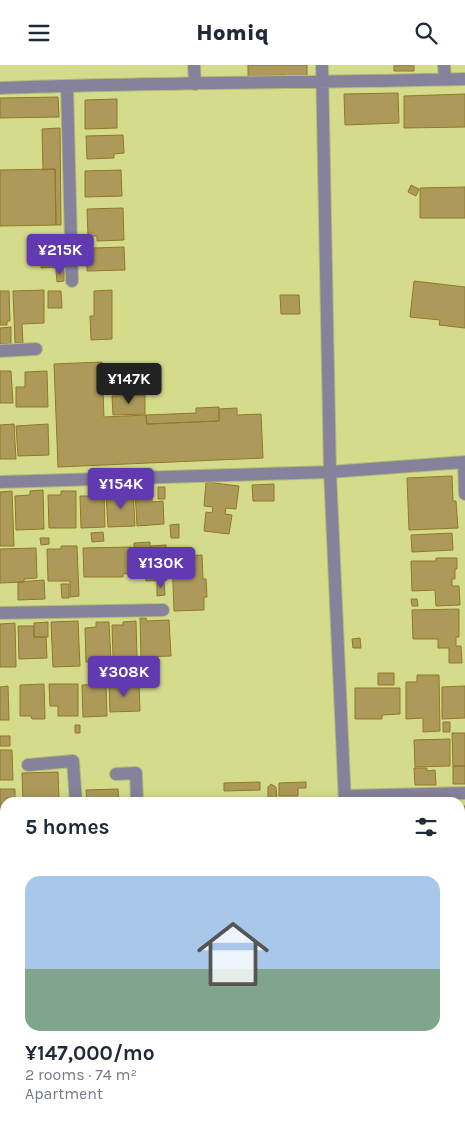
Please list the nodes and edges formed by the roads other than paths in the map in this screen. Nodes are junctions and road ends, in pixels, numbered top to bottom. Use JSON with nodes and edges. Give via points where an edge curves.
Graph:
{"nodes":[{"id":1,"x":194,"y":65,"type":"edge"},
{"id":2,"x":322,"y":65,"type":"edge"},
{"id":3,"x":444,"y":65,"type":"edge"},
{"id":4,"x":445,"y":79,"type":"junction"},
{"id":5,"x":465,"y":79,"type":"edge"},
{"id":6,"x":323,"y":83,"type":"junction"},
{"id":7,"x":195,"y":84,"type":"junction"},
{"id":8,"x":66,"y":86,"type":"junction"},
{"id":9,"x":0,"y":88,"type":"edge"},
{"id":10,"x":72,"y":281,"type":"dead end"},
{"id":11,"x":36,"y":349,"type":"dead end"},
{"id":12,"x":0,"y":351,"type":"edge"},
{"id":13,"x":465,"y":462,"type":"edge"},
{"id":14,"x":330,"y":472,"type":"junction"},
{"id":15,"x":0,"y":482,"type":"edge"},
{"id":16,"x":465,"y":494,"type":"edge"},
{"id":17,"x":163,"y":610,"type":"dead end"},
{"id":18,"x":0,"y":613,"type":"edge"},
{"id":19,"x":28,"y":765,"type":"dead end"},
{"id":20,"x":116,"y":774,"type":"dead end"},
{"id":21,"x":465,"y":793,"type":"edge"},
{"id":22,"x":76,"y":797,"type":"edge"},
{"id":23,"x":138,"y":797,"type":"edge"},
{"id":24,"x":345,"y":797,"type":"edge"},
{"id":25,"x":385,"y":797,"type":"edge"},
{"id":26,"x":186,"y":1133,"type":"edge"},
{"id":27,"x":214,"y":1133,"type":"edge"}],
"edges":[{"from":1,"to":7,"type":"street"},
{"from":2,"to":6,"type":"street"},
{"from":3,"to":4,"type":"street"},
{"from":4,"to":5,"type":"street"},
{"from":4,"to":6,"type":"street"},
{"from":6,"to":7,"type":"street"},
{"from":6,"to":14,"type":"street"},
{"from":7,"to":8,"type":"street"},
{"from":8,"to":9,"type":"street"},
{"from":8,"to":10,"type":"street"},
{"from":11,"to":12,"type":"street"},
{"from":13,"to":14,"type":"street"},
{"from":13,"to":16,"type":"street"},
{"from":14,"to":15,"type":"street"},
{"from":14,"to":24,"type":"street"},
{"from":17,"to":18,"type":"street"},
{"from":19,"to":22,"type":"street","via":[[73,761]]},
{"from":20,"to":23,"type":"street","via":[[136,773]]},
{"from":21,"to":25,"type":"street"},
{"from":26,"to":27,"type":"street"}]}
